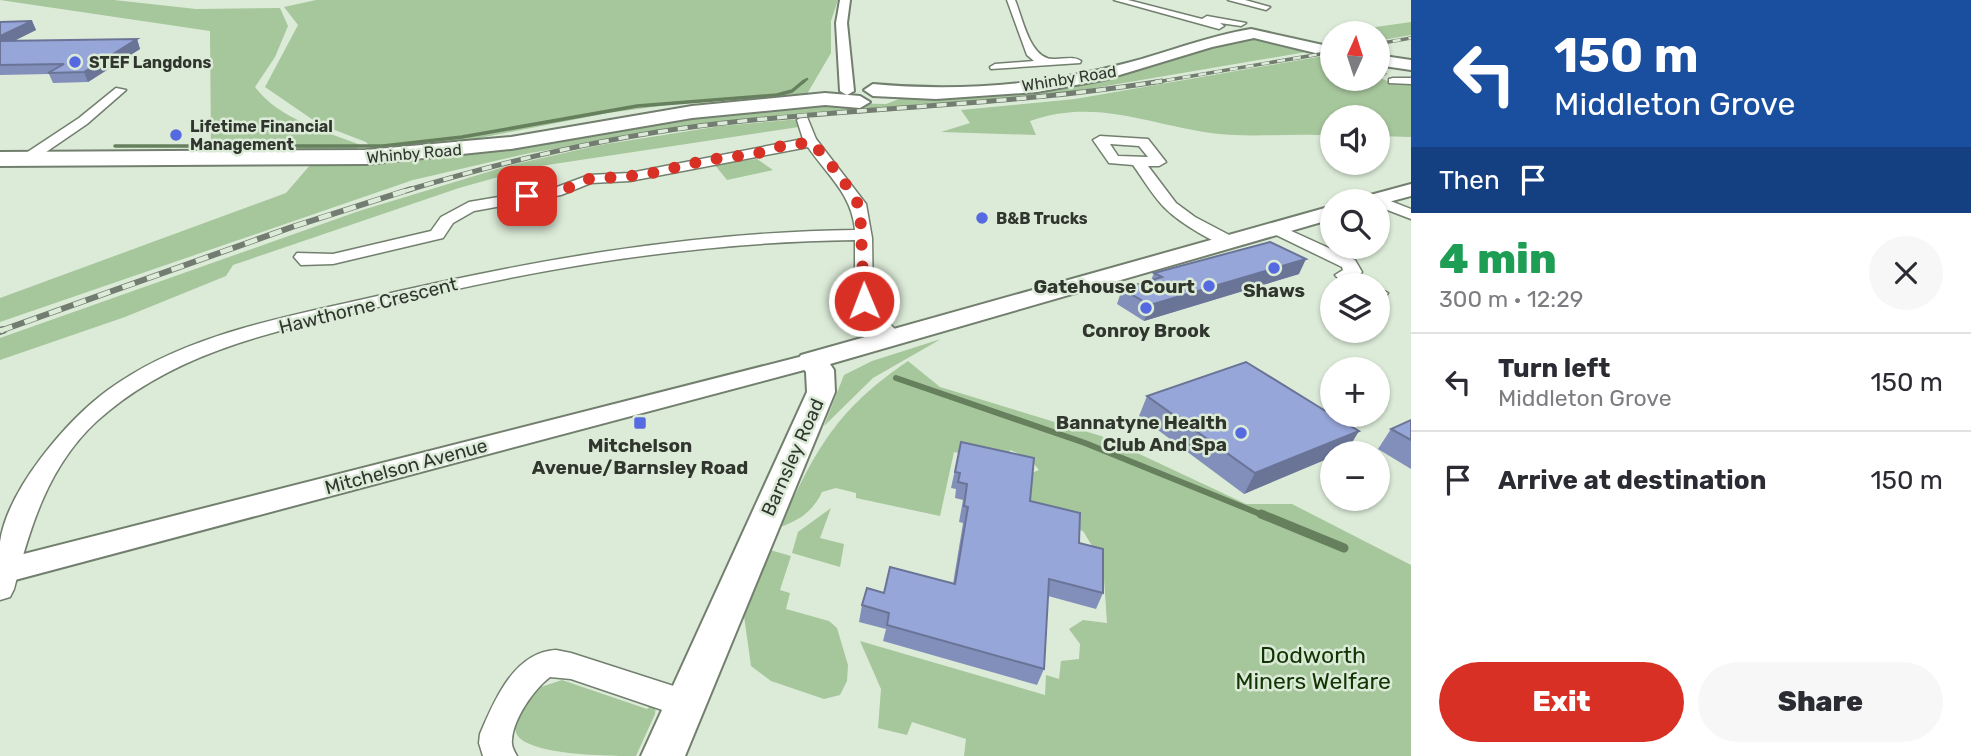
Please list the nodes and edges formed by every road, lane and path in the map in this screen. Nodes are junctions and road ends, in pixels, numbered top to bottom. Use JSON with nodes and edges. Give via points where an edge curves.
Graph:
{"nodes":[{"id":1,"x":845,"y":0,"type":"edge"},
{"id":2,"x":1011,"y":0,"type":"edge"},
{"id":3,"x":1118,"y":0,"type":"edge"},
{"id":4,"x":1232,"y":0,"type":"edge"},
{"id":5,"x":1266,"y":7,"type":"dead end"},
{"id":6,"x":1187,"y":16,"type":"junction"},
{"id":7,"x":1224,"y":31,"type":"junction"},
{"id":8,"x":1254,"y":31,"type":"junction"},
{"id":9,"x":1320,"y":47,"type":"edge"},
{"id":10,"x":1076,"y":61,"type":"dead end"},
{"id":11,"x":1044,"y":64,"type":"junction"},
{"id":12,"x":1390,"y":66,"type":"edge"},
{"id":13,"x":995,"y":67,"type":"dead end"},
{"id":14,"x":1408,"y":72,"type":"edge"},
{"id":15,"x":120,"y":90,"type":"dead end"},
{"id":16,"x":860,"y":92,"type":"junction"},
{"id":17,"x":803,"y":120,"type":"dead end"},
{"id":18,"x":812,"y":142,"type":"junction"},
{"id":19,"x":28,"y":158,"type":"junction"},
{"id":20,"x":0,"y":159,"type":"edge"},
{"id":21,"x":1138,"y":161,"type":"dead end"},
{"id":22,"x":1411,"y":190,"type":"edge"},
{"id":23,"x":1390,"y":196,"type":"edge"},
{"id":24,"x":1390,"y":207,"type":"edge"},
{"id":25,"x":1411,"y":214,"type":"edge"},
{"id":26,"x":1320,"y":216,"type":"edge"},
{"id":27,"x":1276,"y":229,"type":"junction"},
{"id":28,"x":863,"y":235,"type":"junction"},
{"id":29,"x":1229,"y":242,"type":"junction"},
{"id":30,"x":303,"y":257,"type":"dead end"},
{"id":31,"x":1350,"y":273,"type":"edge"},
{"id":32,"x":894,"y":339,"type":"junction"},
{"id":33,"x":811,"y":361,"type":"junction"},
{"id":34,"x":1,"y":577,"type":"edge"},
{"id":35,"x":686,"y":704,"type":"junction"},
{"id":36,"x":500,"y":756,"type":"edge"},
{"id":37,"x":663,"y":756,"type":"edge"}],
"edges":[{"from":1,"to":16,"type":"street","via":[[839,26]]},
{"from":2,"to":11,"type":"street","via":[[1032,55]]},
{"from":3,"to":6,"type":"street"},
{"from":4,"to":5,"type":"street"},
{"from":6,"to":7,"type":"street"},
{"from":6,"to":8,"type":"street"},
{"from":7,"to":8,"type":"highway","name":"Whinby Road"},
{"from":7,"to":16,"type":"highway","name":"Whinby Road","via":[[1131,68],[1078,79],[971,92]]},
{"from":8,"to":9,"type":"highway","name":"Whinby Road"},
{"from":10,"to":11,"type":"street"},
{"from":11,"to":13,"type":"street"},
{"from":12,"to":14,"type":"highway"},
{"from":15,"to":19,"type":"street"},
{"from":16,"to":19,"type":"highway","name":"Whinby Road","via":[[659,116],[511,143],[408,154],[311,159]]},
{"from":17,"to":18,"type":"street","via":[[804,132]]},
{"from":18,"to":28,"type":"street","via":[[854,196]]},
{"from":18,"to":30,"type":"street","via":[[644,175],[589,179],[561,191],[468,207],[447,220],[438,234],[428,237],[333,259],[307,261]]},
{"from":19,"to":20,"type":"highway","name":"Whinby Road"},
{"from":21,"to":29,"type":"street","via":[[1171,206]]},
{"from":22,"to":23,"type":"main road"},
{"from":24,"to":25,"type":"street"},
{"from":26,"to":27,"type":"main road"},
{"from":27,"to":29,"type":"main road"},
{"from":27,"to":31,"type":"street","via":[[1349,264]]},
{"from":28,"to":32,"type":"street","via":[[864,301],[869,313]]},
{"from":28,"to":34,"type":"street","name":"Hawthorne Crescent","via":[[792,234],[572,261],[317,315],[192,353],[146,374],[87,418],[43,474],[22,515]]},
{"from":29,"to":32,"type":"main road"},
{"from":32,"to":33,"type":"main road"},
{"from":33,"to":34,"type":"street","name":"Mitchelson Avenue"},
{"from":33,"to":35,"type":"main road","name":"Barnsley Road","via":[[820,370],[821,392]]},
{"from":35,"to":36,"type":"street","via":[[571,666],[540,666],[528,676],[502,722],[495,739]]},
{"from":35,"to":37,"type":"main road","name":"Barnsley Road"}]}
